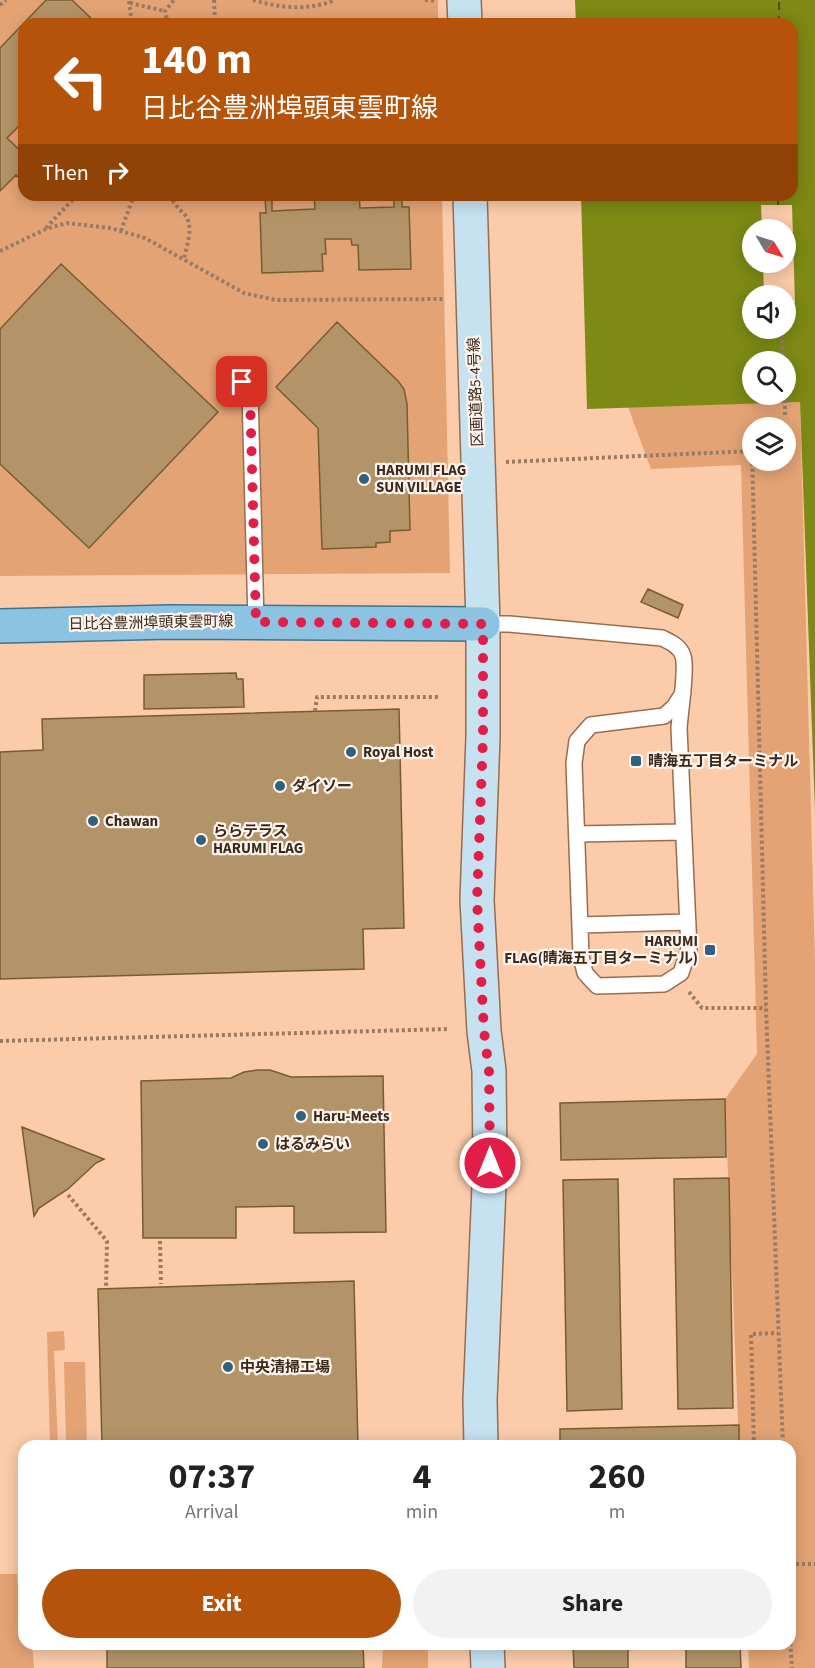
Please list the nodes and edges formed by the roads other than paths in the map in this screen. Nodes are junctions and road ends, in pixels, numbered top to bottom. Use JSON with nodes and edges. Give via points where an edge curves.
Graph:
{"nodes":[{"id":1,"x":464,"y":0,"type":"edge"},
{"id":2,"x":465,"y":18,"type":"edge"},
{"id":3,"x":470,"y":201,"type":"edge"},
{"id":4,"x":234,"y":372,"type":"dead end"},
{"id":5,"x":256,"y":622,"type":"junction"},
{"id":6,"x":483,"y":624,"type":"junction"},
{"id":7,"x":0,"y":626,"type":"edge"},
{"id":8,"x":683,"y":693,"type":"junction"},
{"id":9,"x":664,"y":716,"type":"junction"},
{"id":10,"x":679,"y":728,"type":"junction"},
{"id":11,"x":684,"y":832,"type":"junction"},
{"id":12,"x":577,"y":834,"type":"junction"},
{"id":13,"x":688,"y":922,"type":"junction"},
{"id":14,"x":580,"y":925,"type":"junction"},
{"id":15,"x":481,"y":1440,"type":"edge"},
{"id":16,"x":487,"y":1650,"type":"edge"},
{"id":17,"x":488,"y":1668,"type":"edge"}],
"edges":[{"from":1,"to":2,"type":"street"},
{"from":3,"to":6,"type":"street","name":"区画道路5-4号線"},
{"from":4,"to":5,"type":"lane","via":[[250,392]]},
{"from":5,"to":6,"type":"main road","name":"日比谷豊洲埠頭東雲町線"},
{"from":5,"to":7,"type":"main road","name":"日比谷豊洲埠頭東雲町線"},
{"from":6,"to":8,"type":"lane","via":[[662,638],[674,644],[683,656]]},
{"from":6,"to":15,"type":"street","name":"区画道路5-4号線","via":[[477,900],[489,1071],[490,1163]]},
{"from":8,"to":9,"type":"lane"},
{"from":8,"to":10,"type":"lane"},
{"from":9,"to":10,"type":"lane"},
{"from":9,"to":12,"type":"lane","via":[[591,725],[577,741]]},
{"from":10,"to":11,"type":"lane"},
{"from":11,"to":12,"type":"lane"},
{"from":11,"to":13,"type":"lane"},
{"from":12,"to":14,"type":"lane"},
{"from":13,"to":14,"type":"lane"},
{"from":13,"to":14,"type":"lane","via":[[689,950],[681,973],[664,984],[597,986],[585,973]]},
{"from":16,"to":17,"type":"street"}]}
